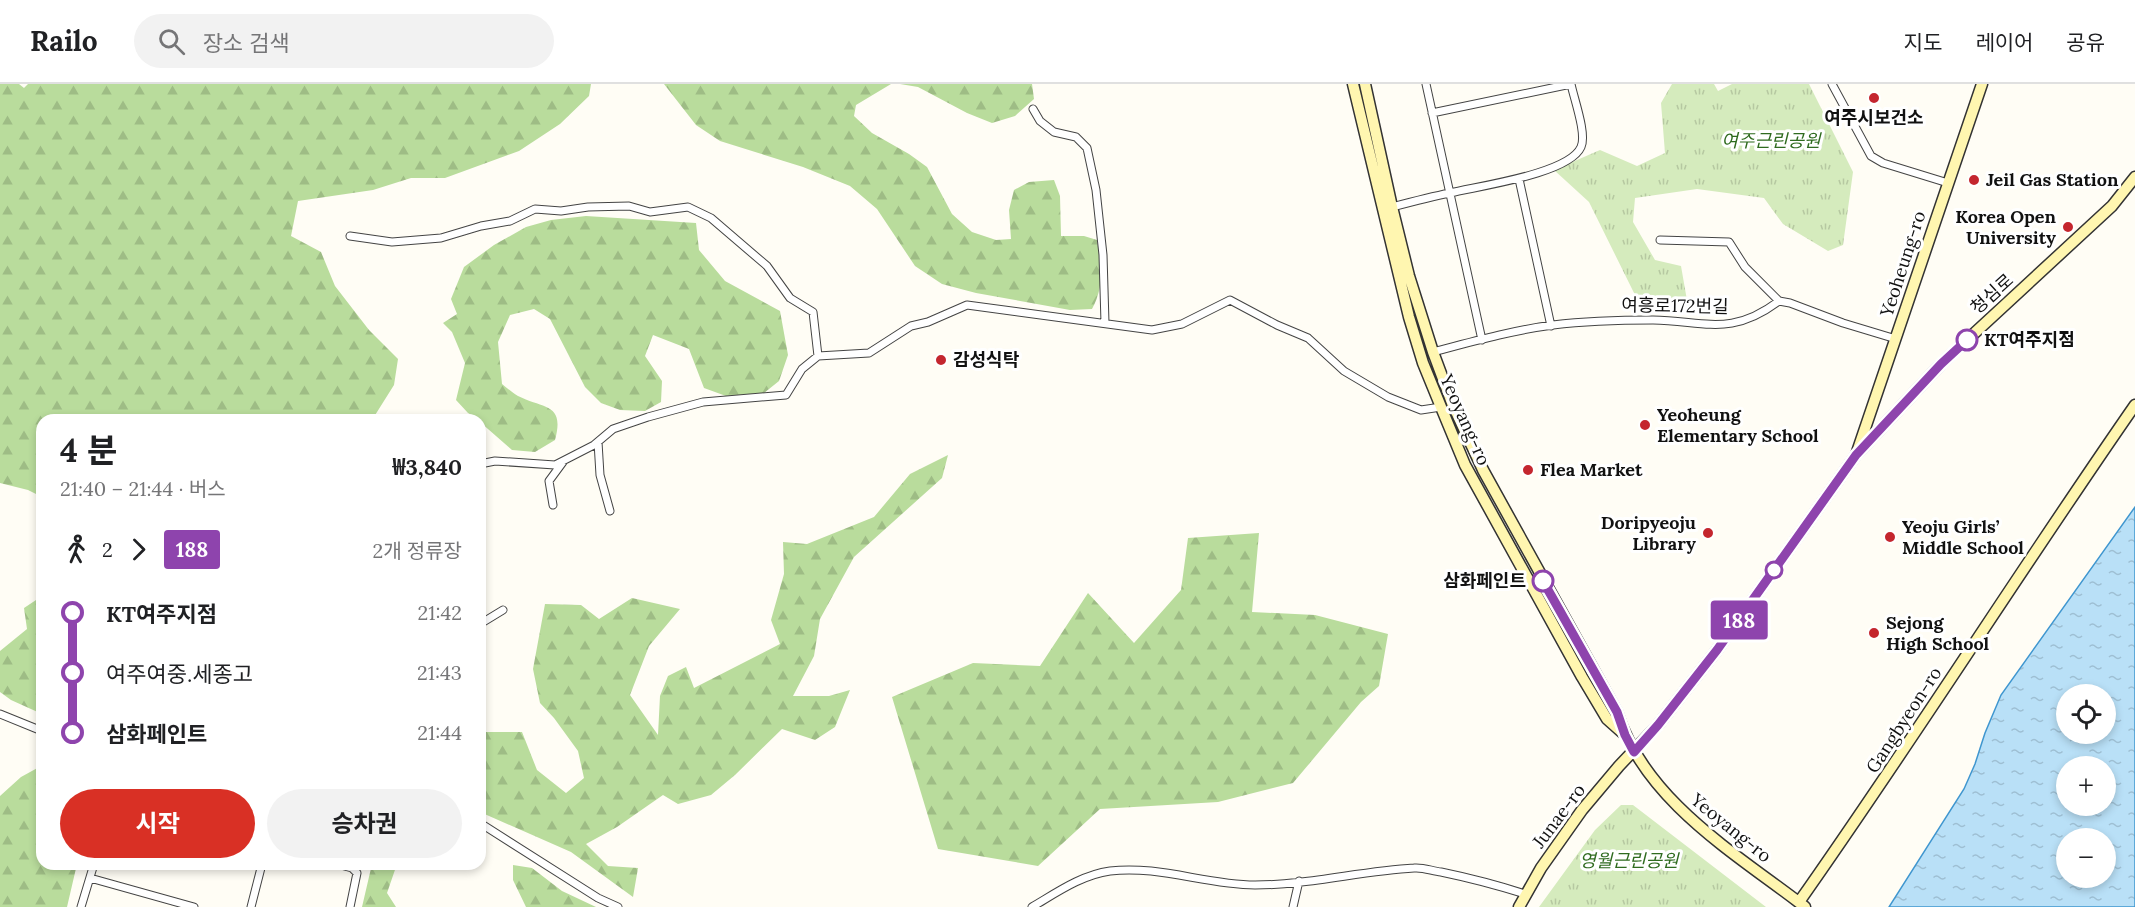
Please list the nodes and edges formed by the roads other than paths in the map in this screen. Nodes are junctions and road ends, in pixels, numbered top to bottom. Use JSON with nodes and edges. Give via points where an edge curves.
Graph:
{"nodes":[{"id":1,"x":1353,"y":84,"type":"edge"},
{"id":2,"x":1365,"y":84,"type":"edge"},
{"id":3,"x":1426,"y":84,"type":"edge"},
{"id":4,"x":1571,"y":84,"type":"edge"},
{"id":5,"x":1832,"y":84,"type":"edge"},
{"id":6,"x":1982,"y":84,"type":"edge"},
{"id":7,"x":1033,"y":110,"type":"dead end"},
{"id":8,"x":1432,"y":113,"type":"junction"},
{"id":9,"x":2135,"y":177,"type":"edge"},
{"id":10,"x":1519,"y":179,"type":"junction"},
{"id":11,"x":1948,"y":183,"type":"junction"},
{"id":12,"x":1450,"y":193,"type":"junction"},
{"id":13,"x":1392,"y":207,"type":"junction"},
{"id":14,"x":351,"y":236,"type":"dead end"},
{"id":15,"x":1660,"y":240,"type":"dead end"},
{"id":16,"x":1779,"y":301,"type":"junction"},
{"id":17,"x":1105,"y":323,"type":"junction"},
{"id":18,"x":1551,"y":326,"type":"junction"},
{"id":19,"x":1896,"y":339,"type":"junction"},
{"id":20,"x":1482,"y":340,"type":"junction"},
{"id":21,"x":1433,"y":351,"type":"junction"},
{"id":22,"x":818,"y":356,"type":"junction"},
{"id":23,"x":1452,"y":403,"type":"junction"},
{"id":24,"x":2135,"y":405,"type":"edge"},
{"id":25,"x":1441,"y":407,"type":"junction"},
{"id":26,"x":598,"y":442,"type":"junction"},
{"id":27,"x":1856,"y":455,"type":"junction"},
{"id":28,"x":564,"y":460,"type":"junction"},
{"id":29,"x":486,"y":463,"type":"edge"},
{"id":30,"x":553,"y":505,"type":"dead end"},
{"id":31,"x":610,"y":511,"type":"dead end"},
{"id":32,"x":503,"y":610,"type":"dead end"},
{"id":33,"x":486,"y":620,"type":"edge"},
{"id":34,"x":0,"y":714,"type":"edge"},
{"id":35,"x":36,"y":729,"type":"edge"},
{"id":36,"x":1625,"y":735,"type":"junction"},
{"id":37,"x":1634,"y":752,"type":"junction"},
{"id":38,"x":486,"y":827,"type":"edge"},
{"id":39,"x":92,"y":870,"type":"edge"},
{"id":40,"x":260,"y":870,"type":"edge"},
{"id":41,"x":354,"y":870,"type":"edge"},
{"id":42,"x":90,"y":878,"type":"junction"},
{"id":43,"x":1299,"y":881,"type":"junction"},
{"id":44,"x":1524,"y":894,"type":"junction"},
{"id":45,"x":1045,"y":904,"type":"edge"},
{"id":46,"x":1802,"y":905,"type":"edge"},
{"id":47,"x":81,"y":907,"type":"edge"},
{"id":48,"x":191,"y":907,"type":"edge"},
{"id":49,"x":251,"y":907,"type":"edge"},
{"id":50,"x":350,"y":907,"type":"edge"},
{"id":51,"x":618,"y":907,"type":"edge"},
{"id":52,"x":1032,"y":907,"type":"edge"},
{"id":53,"x":1293,"y":907,"type":"edge"},
{"id":54,"x":1519,"y":907,"type":"edge"}],
"edges":[{"from":1,"to":25,"type":"street","name":"Yeoyang-ro","via":[[1409,317]]},
{"from":2,"to":13,"type":"street","name":"Yeoyang-ro"},
{"from":3,"to":8,"type":"street"},
{"from":4,"to":8,"type":"street"},
{"from":4,"to":10,"type":"street","via":[[1583,142],[1578,152],[1562,163]]},
{"from":5,"to":11,"type":"street","via":[[1870,156]]},
{"from":6,"to":11,"type":"street","name":"Yeoheung-ro"},
{"from":7,"to":17,"type":"street","via":[[1054,132],[1076,137],[1087,148],[1103,255]]},
{"from":8,"to":12,"type":"street"},
{"from":9,"to":27,"type":"street","name":"청심로","via":[[2112,206],[1941,364]]},
{"from":10,"to":12,"type":"street"},
{"from":10,"to":18,"type":"street"},
{"from":11,"to":19,"type":"street","name":"Yeoheung-ro"},
{"from":12,"to":13,"type":"street"},
{"from":12,"to":20,"type":"street"},
{"from":13,"to":21,"type":"street","name":"Yeoyang-ro"},
{"from":14,"to":22,"type":"street","via":[[392,242],[441,238],[510,221],[535,209],[629,206],[650,212],[688,207],[711,219],[767,266],[790,298],[813,312]]},
{"from":15,"to":16,"type":"street","via":[[1729,242],[1745,267]]},
{"from":16,"to":18,"type":"street","name":"여흥로172번길","via":[[1749,320],[1733,324],[1625,320]]},
{"from":16,"to":19,"type":"street"},
{"from":17,"to":22,"type":"street","via":[[967,305],[911,327],[869,353]]},
{"from":17,"to":25,"type":"street","via":[[1152,330],[1182,324],[1230,300],[1308,338],[1344,371],[1388,397],[1421,410]]},
{"from":18,"to":20,"type":"street","name":"여흥로172번길"},
{"from":19,"to":27,"type":"street","name":"Yeoheung-ro"},
{"from":20,"to":21,"type":"street","name":"여흥로172번길"},
{"from":21,"to":23,"type":"street","name":"Yeoyang-ro"},
{"from":22,"to":26,"type":"street","via":[[802,369],[786,394],[703,402],[613,429]]},
{"from":23,"to":25,"type":"street"},
{"from":23,"to":36,"type":"street","name":"Yeoyang-ro","via":[[1483,470],[1617,712]]},
{"from":24,"to":46,"type":"street","name":"Gangbyeon-ro","via":[[2053,522]]},
{"from":25,"to":36,"type":"street","name":"Yeoyang-ro","via":[[1465,465],[1582,677],[1607,719]]},
{"from":26,"to":28,"type":"street"},
{"from":26,"to":31,"type":"street","via":[[600,475]]},
{"from":27,"to":37,"type":"street","name":"청심로","via":[[1717,650]]},
{"from":28,"to":29,"type":"street","via":[[555,465]]},
{"from":28,"to":30,"type":"street","via":[[549,481]]},
{"from":32,"to":33,"type":"street"},
{"from":34,"to":35,"type":"street"},
{"from":36,"to":37,"type":"street","name":"Yeoyang-ro"},
{"from":37,"to":44,"type":"street","name":"Junae-ro","via":[[1582,810]]},
{"from":37,"to":46,"type":"street","name":"Yeoyang-ro","via":[[1673,802]]},
{"from":38,"to":51,"type":"street"},
{"from":39,"to":42,"type":"street"},
{"from":40,"to":49,"type":"street"},
{"from":41,"to":50,"type":"street","via":[[357,873]]},
{"from":42,"to":47,"type":"street"},
{"from":42,"to":48,"type":"street"},
{"from":43,"to":44,"type":"street","via":[[1416,868],[1483,880]]},
{"from":43,"to":45,"type":"street","via":[[1255,885],[1146,870],[1110,871],[1078,881]]},
{"from":43,"to":53,"type":"street"},
{"from":44,"to":54,"type":"street","name":"Junae-ro"},
{"from":45,"to":52,"type":"street"}]}
